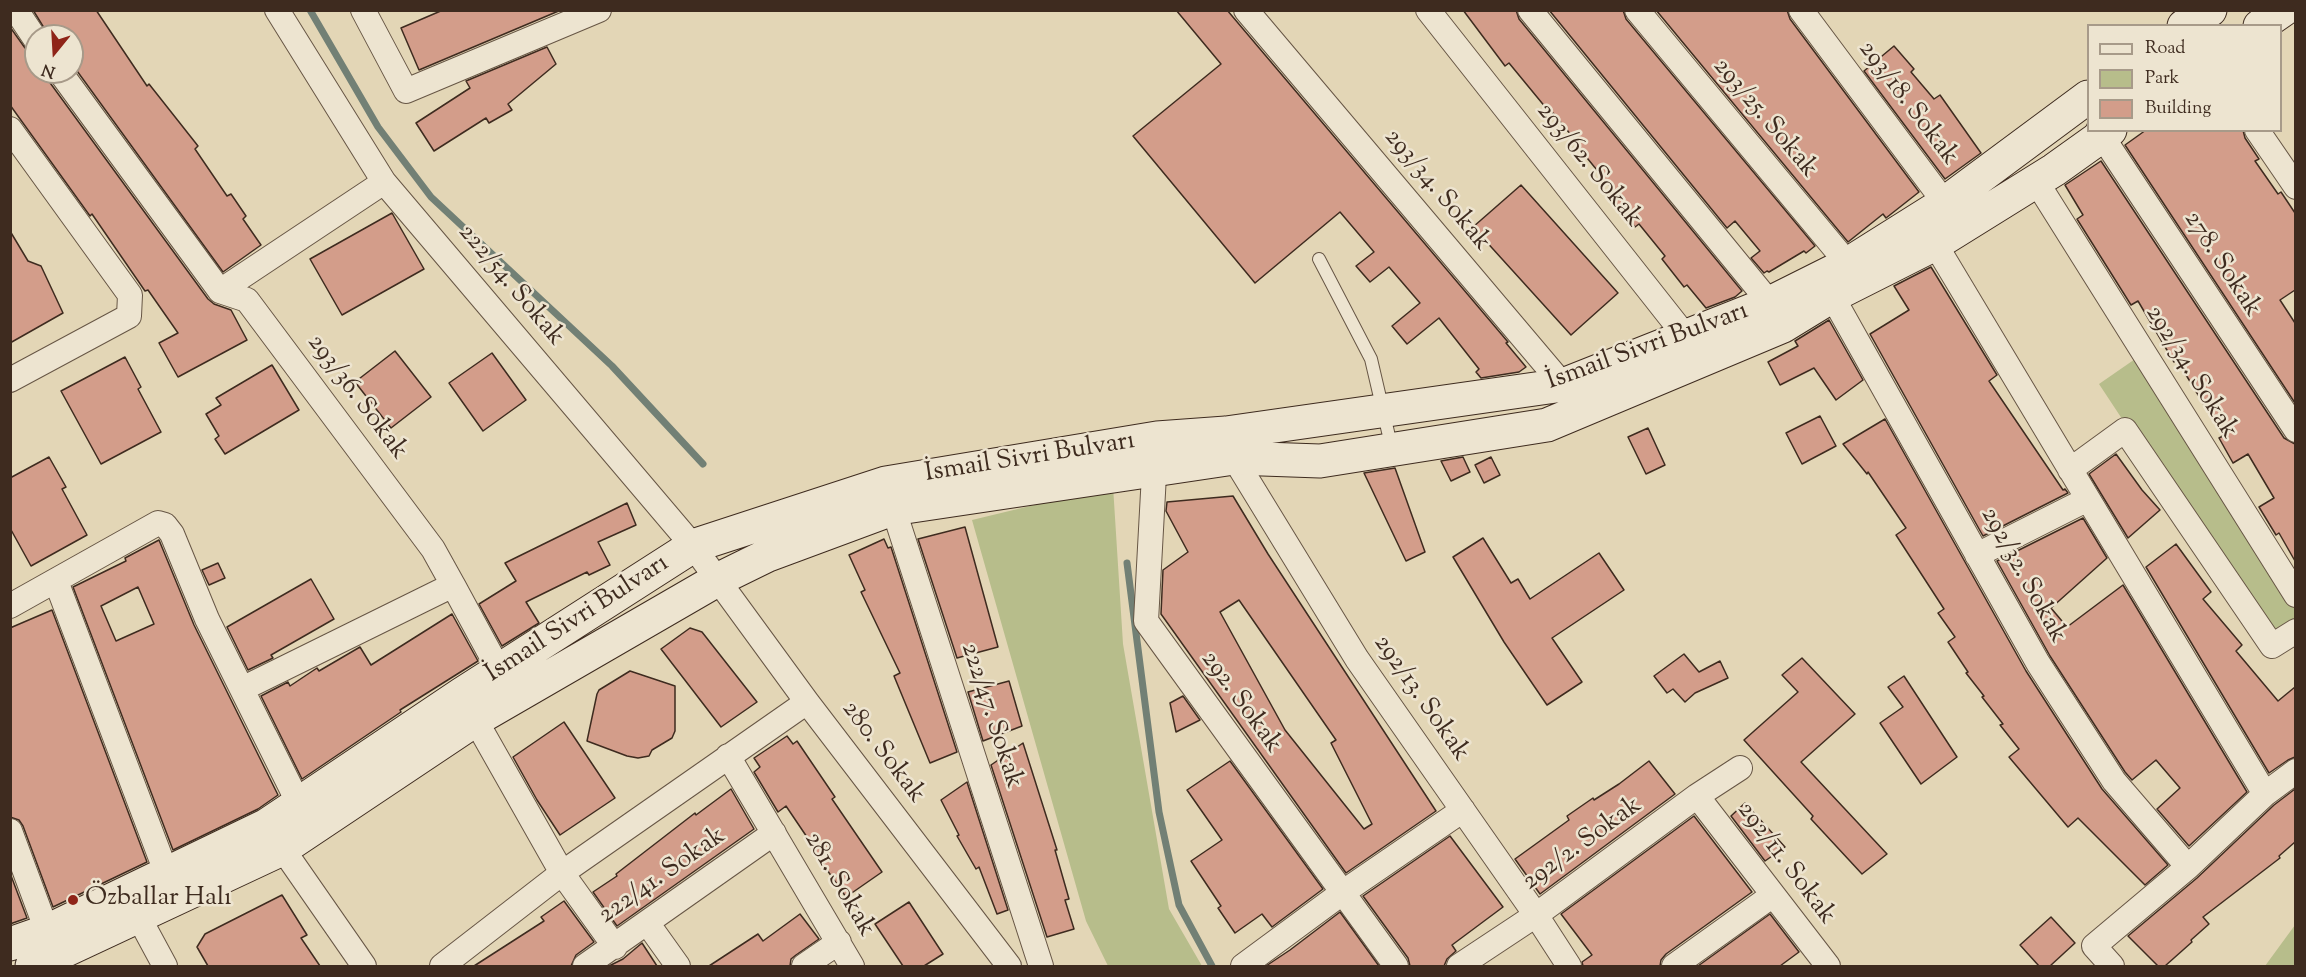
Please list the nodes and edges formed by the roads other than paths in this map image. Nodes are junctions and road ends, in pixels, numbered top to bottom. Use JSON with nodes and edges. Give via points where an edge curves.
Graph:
{"nodes":[{"id":1,"x":16,"y":10,"type":"edge"},
{"id":2,"x":277,"y":10,"type":"edge"},
{"id":3,"x":363,"y":10,"type":"edge"},
{"id":4,"x":599,"y":10,"type":"edge"},
{"id":5,"x":1246,"y":10,"type":"edge"},
{"id":6,"x":1428,"y":10,"type":"edge"},
{"id":7,"x":1530,"y":10,"type":"edge"},
{"id":8,"x":1637,"y":10,"type":"edge"},
{"id":9,"x":1801,"y":10,"type":"edge"},
{"id":10,"x":2210,"y":10,"type":"edge"},
{"id":11,"x":2283,"y":10,"type":"edge"},
{"id":12,"x":25,"y":24,"type":"edge"},
{"id":13,"x":2187,"y":24,"type":"edge"},
{"id":14,"x":2263,"y":24,"type":"edge"},
{"id":15,"x":69,"y":84,"type":"edge"},
{"id":16,"x":2087,"y":123,"type":"edge"},
{"id":17,"x":2087,"y":126,"type":"edge"},
{"id":18,"x":10,"y":129,"type":"edge"},
{"id":19,"x":2102,"y":132,"type":"edge"},
{"id":20,"x":2259,"y":132,"type":"edge"},
{"id":21,"x":2291,"y":172,"type":"edge"},
{"id":22,"x":2036,"y":181,"type":"junction"},
{"id":23,"x":384,"y":182,"type":"junction"},
{"id":24,"x":1945,"y":203,"type":"junction"},
{"id":25,"x":1935,"y":244,"type":"junction"},
{"id":26,"x":1319,"y":260,"type":"dead end"},
{"id":27,"x":1848,"y":264,"type":"junction"},
{"id":28,"x":220,"y":291,"type":"junction"},
{"id":29,"x":1832,"y":296,"type":"junction"},
{"id":30,"x":1770,"y":303,"type":"junction"},
{"id":31,"x":1695,"y":348,"type":"junction"},
{"id":32,"x":10,"y":380,"type":"edge"},
{"id":33,"x":1571,"y":398,"type":"junction"},
{"id":34,"x":1383,"y":411,"type":"junction"},
{"id":35,"x":2295,"y":430,"type":"edge"},
{"id":36,"x":1392,"y":450,"type":"junction"},
{"id":37,"x":1155,"y":453,"type":"junction"},
{"id":38,"x":1234,"y":458,"type":"junction"},
{"id":39,"x":2070,"y":470,"type":"junction"},
{"id":40,"x":889,"y":496,"type":"junction"},
{"id":41,"x":2088,"y":499,"type":"junction"},
{"id":42,"x":693,"y":546,"type":"junction"},
{"id":43,"x":1977,"y":555,"type":"junction"},
{"id":44,"x":717,"y":580,"type":"junction"},
{"id":45,"x":56,"y":581,"type":"junction"},
{"id":46,"x":453,"y":585,"type":"junction"},
{"id":47,"x":2295,"y":595,"type":"edge"},
{"id":48,"x":10,"y":606,"type":"edge"},
{"id":49,"x":2295,"y":631,"type":"edge"},
{"id":50,"x":499,"y":670,"type":"junction"},
{"id":51,"x":242,"y":689,"type":"junction"},
{"id":52,"x":807,"y":702,"type":"junction"},
{"id":53,"x":469,"y":707,"type":"junction"},
{"id":54,"x":728,"y":756,"type":"junction"},
{"id":55,"x":1740,"y":768,"type":"dead end"},
{"id":56,"x":2295,"y":771,"type":"edge"},
{"id":57,"x":2265,"y":794,"type":"junction"},
{"id":58,"x":1697,"y":796,"type":"junction"},
{"id":59,"x":299,"y":804,"type":"junction"},
{"id":60,"x":1463,"y":810,"type":"junction"},
{"id":61,"x":10,"y":831,"type":"edge"},
{"id":62,"x":774,"y":833,"type":"junction"},
{"id":63,"x":275,"y":837,"type":"junction"},
{"id":64,"x":2188,"y":867,"type":"junction"},
{"id":65,"x":166,"y":872,"type":"junction"},
{"id":66,"x":562,"y":873,"type":"junction"},
{"id":67,"x":1342,"y":893,"type":"junction"},
{"id":68,"x":1773,"y":895,"type":"junction"},
{"id":69,"x":131,"y":904,"type":"junction"},
{"id":70,"x":1536,"y":915,"type":"junction"},
{"id":71,"x":648,"y":924,"type":"junction"},
{"id":72,"x":47,"y":931,"type":"junction"},
{"id":73,"x":839,"y":942,"type":"junction"},
{"id":74,"x":10,"y":944,"type":"edge"},
{"id":75,"x":615,"y":946,"type":"junction"},
{"id":76,"x":1001,"y":964,"type":"edge"},
{"id":77,"x":32,"y":966,"type":"edge"},
{"id":78,"x":165,"y":966,"type":"edge"},
{"id":79,"x":364,"y":966,"type":"edge"},
{"id":80,"x":442,"y":966,"type":"edge"},
{"id":81,"x":585,"y":966,"type":"edge"},
{"id":82,"x":678,"y":966,"type":"edge"},
{"id":83,"x":804,"y":966,"type":"edge"},
{"id":84,"x":852,"y":966,"type":"edge"},
{"id":85,"x":1041,"y":966,"type":"edge"},
{"id":86,"x":1243,"y":966,"type":"edge"},
{"id":87,"x":1396,"y":966,"type":"edge"},
{"id":88,"x":1459,"y":966,"type":"edge"},
{"id":89,"x":1569,"y":966,"type":"edge"},
{"id":90,"x":1674,"y":966,"type":"edge"},
{"id":91,"x":1828,"y":966,"type":"edge"},
{"id":92,"x":2112,"y":966,"type":"edge"}],
"edges":[{"from":1,"to":12,"type":"street"},
{"from":2,"to":23,"type":"street","name":"222/54. Sokak"},
{"from":3,"to":4,"type":"street","via":[[406,91]]},
{"from":5,"to":33,"type":"street","name":"293/34. Sokak"},
{"from":6,"to":31,"type":"street","name":"293/62. Sokak"},
{"from":7,"to":30,"type":"street"},
{"from":8,"to":27,"type":"street","name":"293/25. Sokak"},
{"from":9,"to":24,"type":"street","name":"293/18. Sokak"},
{"from":10,"to":13,"type":"main road"},
{"from":11,"to":14,"type":"main road"},
{"from":15,"to":28,"type":"street"},
{"from":16,"to":24,"type":"main road","name":"İsmail Sivri Bulvarı"},
{"from":17,"to":22,"type":"main road","name":"İsmail Sivri Bulvarı"},
{"from":18,"to":32,"type":"street","via":[[130,295],[131,309],[129,316]]},
{"from":19,"to":35,"type":"street","name":"278. Sokak"},
{"from":20,"to":21,"type":"street"},
{"from":22,"to":25,"type":"main road","name":"İsmail Sivri Bulvarı"},
{"from":22,"to":47,"type":"street","name":"292/34. Sokak"},
{"from":23,"to":28,"type":"street"},
{"from":23,"to":42,"type":"street","name":"222/54. Sokak"},
{"from":24,"to":27,"type":"main road","name":"İsmail Sivri Bulvarı"},
{"from":25,"to":29,"type":"main road","name":"İsmail Sivri Bulvarı"},
{"from":25,"to":39,"type":"street"},
{"from":26,"to":34,"type":"lane","via":[[1371,359]]},
{"from":27,"to":30,"type":"main road","name":"İsmail Sivri Bulvarı"},
{"from":28,"to":46,"type":"street","name":"293/36. Sokak","via":[[247,300],[433,549]]},
{"from":29,"to":31,"type":"main road","name":"İsmail Sivri Bulvarı","via":[[1783,326]]},
{"from":29,"to":43,"type":"street","name":"292/32. Sokak"},
{"from":30,"to":31,"type":"main road","name":"İsmail Sivri Bulvarı"},
{"from":31,"to":33,"type":"main road","name":"İsmail Sivri Bulvarı"},
{"from":33,"to":34,"type":"main road","name":"İsmail Sivri Bulvarı"},
{"from":33,"to":36,"type":"main road","name":"İsmail Sivri Bulvarı","via":[[1547,425]]},
{"from":34,"to":36,"type":"lane"},
{"from":34,"to":37,"type":"main road","name":"İsmail Sivri Bulvarı","via":[[1226,433]]},
{"from":36,"to":38,"type":"main road","name":"İsmail Sivri Bulvarı","via":[[1320,461]]},
{"from":37,"to":38,"type":"main road","name":"İsmail Sivri Bulvarı"},
{"from":37,"to":40,"type":"main road","name":"İsmail Sivri Bulvarı"},
{"from":37,"to":67,"type":"street","name":"292. Sokak","via":[[1146,621]]},
{"from":38,"to":60,"type":"street","name":"292/13. Sokak","via":[[1357,659]]},
{"from":39,"to":41,"type":"street"},
{"from":39,"to":49,"type":"street","via":[[2125,430],[2272,646]]},
{"from":40,"to":42,"type":"main road","name":"İsmail Sivri Bulvarı"},
{"from":40,"to":44,"type":"main road","name":"İsmail Sivri Bulvarı"},
{"from":40,"to":85,"type":"street","name":"222/47. Sokak"},
{"from":41,"to":43,"type":"street"},
{"from":41,"to":57,"type":"street"},
{"from":42,"to":44,"type":"street","name":"222/54. Sokak"},
{"from":42,"to":50,"type":"main road","name":"İsmail Sivri Bulvarı"},
{"from":43,"to":64,"type":"street","name":"292/32. Sokak","via":[[2038,663],[2114,781]]},
{"from":44,"to":52,"type":"street","name":"280. Sokak"},
{"from":44,"to":53,"type":"main road","name":"İsmail Sivri Bulvarı"},
{"from":45,"to":48,"type":"street"},
{"from":45,"to":51,"type":"street","via":[[158,524],[165,525]]},
{"from":45,"to":65,"type":"street"},
{"from":46,"to":50,"type":"street","name":"293/36. Sokak"},
{"from":46,"to":51,"type":"street"},
{"from":50,"to":53,"type":"main road","name":"İsmail Sivri Bulvarı"},
{"from":51,"to":59,"type":"street"},
{"from":52,"to":54,"type":"street"},
{"from":52,"to":76,"type":"street","name":"280. Sokak"},
{"from":53,"to":59,"type":"main road","name":"İsmail Sivri Bulvarı"},
{"from":53,"to":63,"type":"main road","name":"İsmail Sivri Bulvarı"},
{"from":53,"to":66,"type":"street"},
{"from":54,"to":62,"type":"street","name":"281. Sokak"},
{"from":54,"to":66,"type":"street"},
{"from":55,"to":58,"type":"street","name":"292/2. Sokak"},
{"from":56,"to":57,"type":"street"},
{"from":57,"to":64,"type":"street"},
{"from":58,"to":68,"type":"street","name":"292/11. Sokak"},
{"from":58,"to":70,"type":"street","name":"292/2. Sokak"},
{"from":59,"to":63,"type":"main road","name":"İsmail Sivri Bulvarı"},
{"from":60,"to":67,"type":"street"},
{"from":60,"to":70,"type":"street","name":"292/13. Sokak"},
{"from":61,"to":72,"type":"street"},
{"from":62,"to":71,"type":"street","name":"222/41. Sokak"},
{"from":62,"to":73,"type":"street","name":"281. Sokak"},
{"from":63,"to":65,"type":"main road","name":"İsmail Sivri Bulvarı"},
{"from":63,"to":69,"type":"main road","name":"İsmail Sivri Bulvarı"},
{"from":63,"to":79,"type":"street"},
{"from":64,"to":92,"type":"street","via":[[2094,946]]},
{"from":65,"to":69,"type":"main road","name":"İsmail Sivri Bulvarı"},
{"from":66,"to":75,"type":"street"},
{"from":66,"to":80,"type":"street"},
{"from":67,"to":86,"type":"street"},
{"from":67,"to":87,"type":"street","name":"292. Sokak"},
{"from":68,"to":90,"type":"street"},
{"from":68,"to":91,"type":"street","name":"292/11. Sokak"},
{"from":69,"to":72,"type":"main road","name":"İsmail Sivri Bulvarı"},
{"from":69,"to":77,"type":"main road","name":"İsmail Sivri Bulvarı"},
{"from":69,"to":78,"type":"street"},
{"from":70,"to":88,"type":"street","name":"292/2. Sokak"},
{"from":70,"to":89,"type":"street","name":"292/13. Sokak"},
{"from":71,"to":75,"type":"street","name":"222/41. Sokak"},
{"from":71,"to":82,"type":"street"},
{"from":72,"to":74,"type":"main road","name":"İsmail Sivri Bulvarı"},
{"from":73,"to":83,"type":"street"},
{"from":73,"to":84,"type":"street","name":"281. Sokak"},
{"from":75,"to":81,"type":"street","name":"222/41. Sokak"}]}
